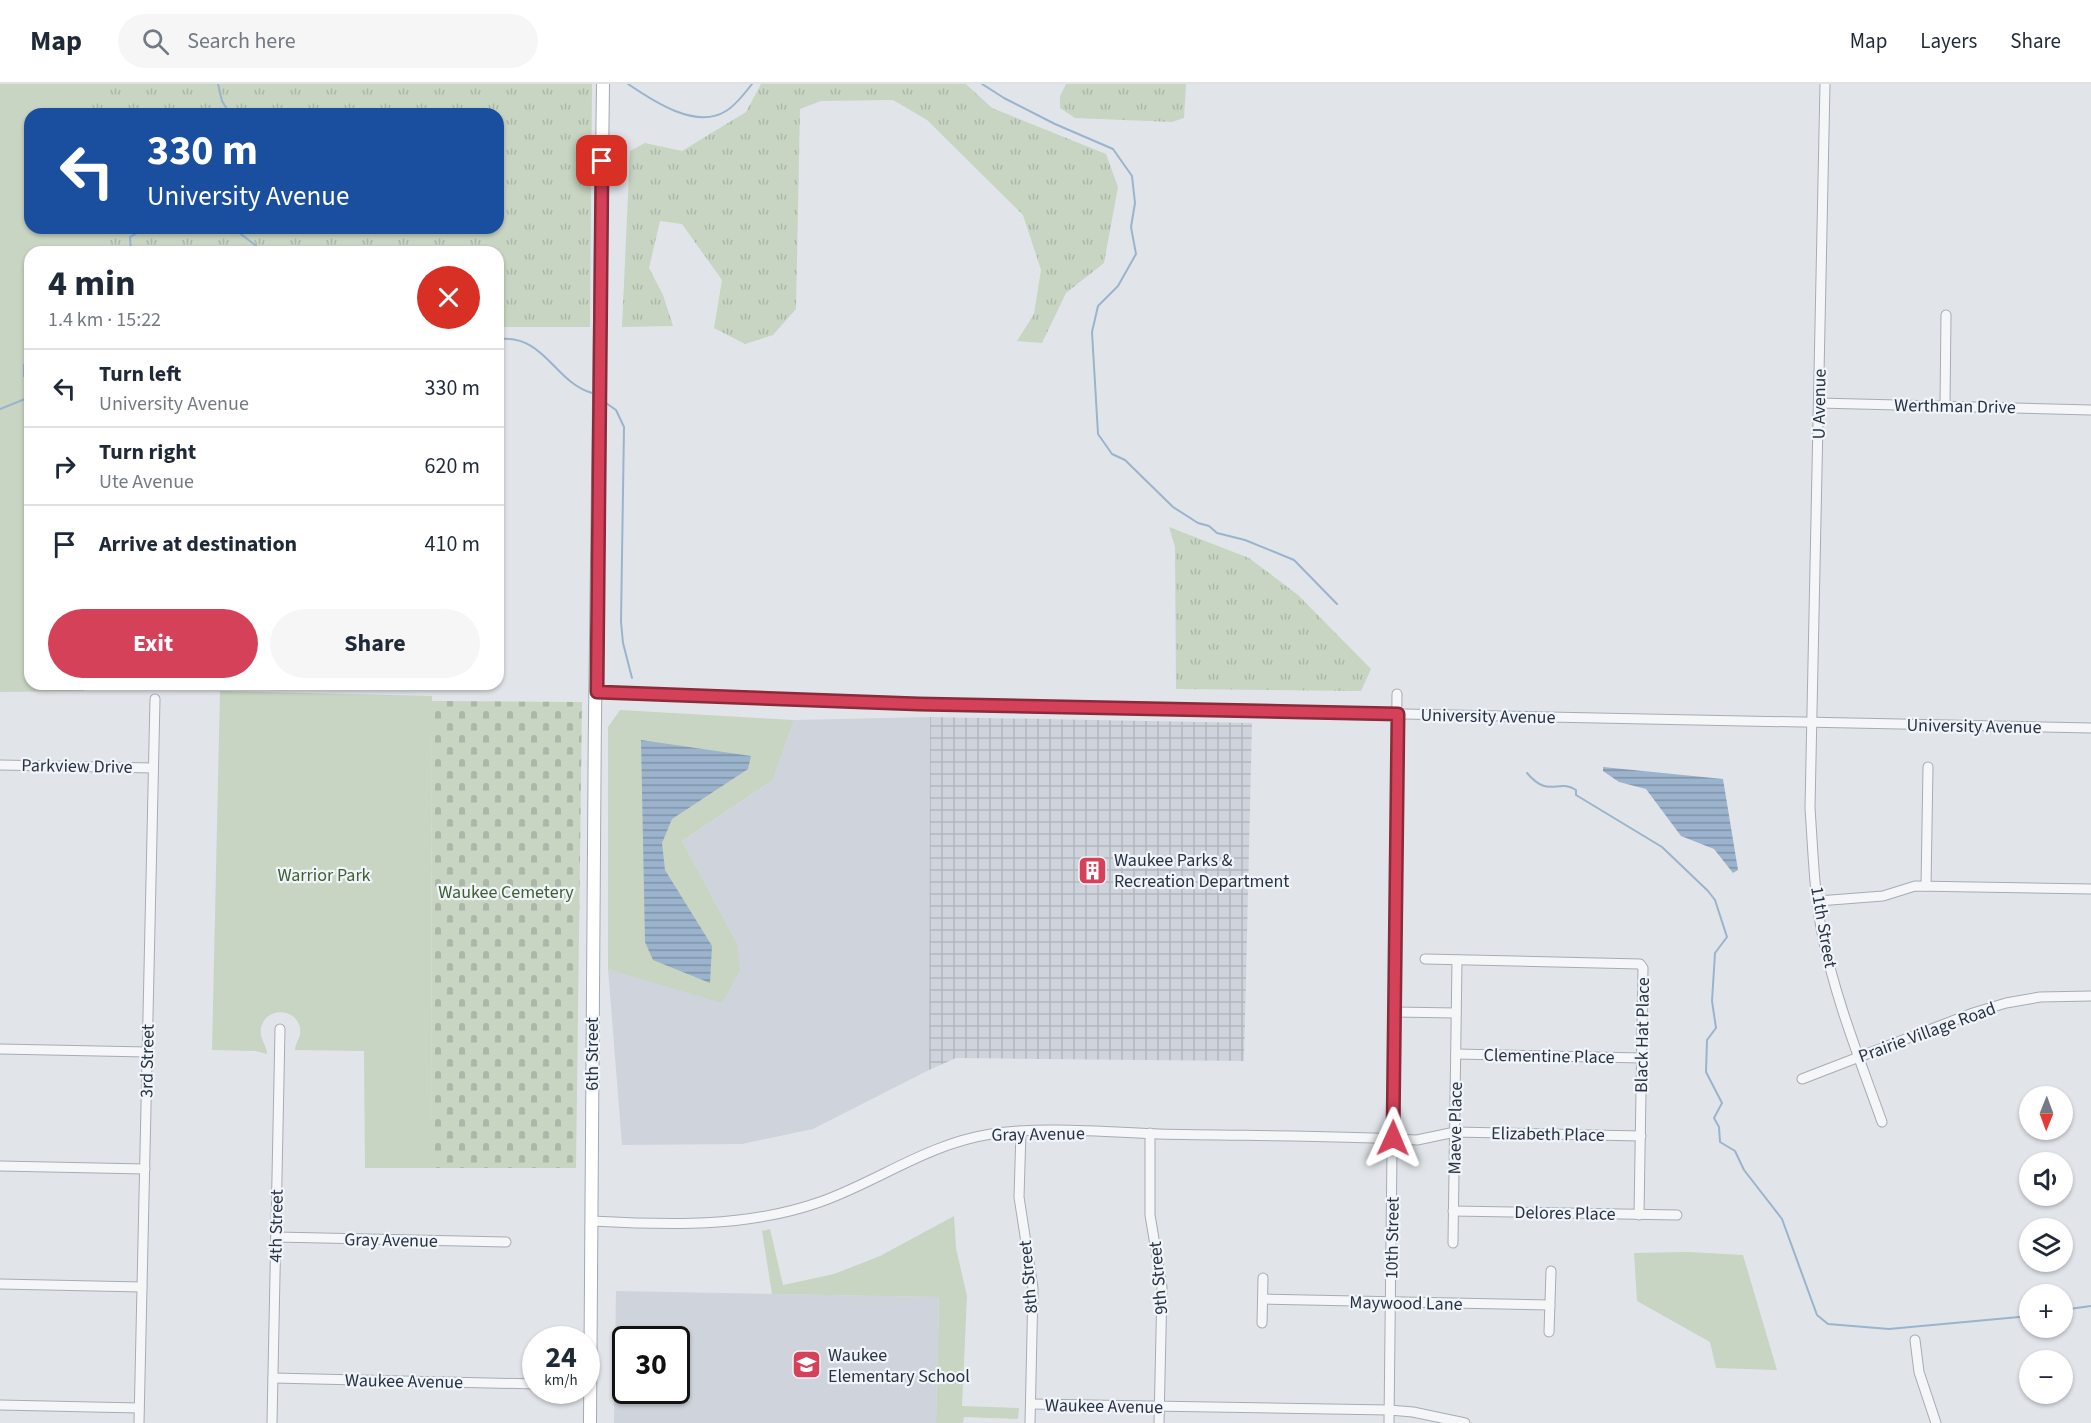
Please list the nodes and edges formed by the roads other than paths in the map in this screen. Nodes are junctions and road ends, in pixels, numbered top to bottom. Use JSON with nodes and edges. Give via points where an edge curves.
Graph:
{"nodes":[{"id":1,"x":603,"y":84,"type":"edge"},
{"id":2,"x":1825,"y":84,"type":"edge"},
{"id":3,"x":1946,"y":315,"type":"dead end"},
{"id":4,"x":1819,"y":403,"type":"junction"},
{"id":5,"x":1945,"y":405,"type":"junction"},
{"id":6,"x":2091,"y":410,"type":"edge"},
{"id":7,"x":597,"y":688,"type":"junction"},
{"id":8,"x":1398,"y":694,"type":"dead end"},
{"id":9,"x":155,"y":699,"type":"dead end"},
{"id":10,"x":1398,"y":714,"type":"junction"},
{"id":11,"x":1812,"y":723,"type":"junction"},
{"id":12,"x":2091,"y":728,"type":"edge"},
{"id":13,"x":0,"y":765,"type":"edge"},
{"id":14,"x":1928,"y":767,"type":"dead end"},
{"id":15,"x":153,"y":768,"type":"junction"},
{"id":16,"x":1926,"y":886,"type":"junction"},
{"id":17,"x":2091,"y":889,"type":"edge"},
{"id":18,"x":1818,"y":902,"type":"junction"},
{"id":19,"x":1425,"y":959,"type":"dead end"},
{"id":20,"x":1457,"y":960,"type":"junction"},
{"id":21,"x":2091,"y":996,"type":"edge"},
{"id":22,"x":1395,"y":1012,"type":"junction"},
{"id":23,"x":1456,"y":1013,"type":"junction"},
{"id":24,"x":280,"y":1029,"type":"dead end"},
{"id":25,"x":0,"y":1049,"type":"edge"},
{"id":26,"x":147,"y":1052,"type":"junction"},
{"id":27,"x":1456,"y":1054,"type":"junction"},
{"id":28,"x":1859,"y":1057,"type":"junction"},
{"id":29,"x":1642,"y":1058,"type":"junction"},
{"id":30,"x":1802,"y":1079,"type":"dead end"},
{"id":31,"x":1882,"y":1122,"type":"dead end"},
{"id":32,"x":1021,"y":1131,"type":"junction"},
{"id":33,"x":1455,"y":1132,"type":"junction"},
{"id":34,"x":1150,"y":1133,"type":"junction"},
{"id":35,"x":1641,"y":1136,"type":"junction"},
{"id":36,"x":1393,"y":1138,"type":"junction"},
{"id":37,"x":0,"y":1166,"type":"edge"},
{"id":38,"x":145,"y":1169,"type":"junction"},
{"id":39,"x":1453,"y":1211,"type":"junction"},
{"id":40,"x":1639,"y":1215,"type":"junction"},
{"id":41,"x":1677,"y":1215,"type":"dead end"},
{"id":42,"x":591,"y":1221,"type":"junction"},
{"id":43,"x":276,"y":1237,"type":"junction"},
{"id":44,"x":506,"y":1242,"type":"dead end"},
{"id":45,"x":1453,"y":1243,"type":"dead end"},
{"id":46,"x":1551,"y":1270,"type":"dead end"},
{"id":47,"x":1263,"y":1278,"type":"dead end"},
{"id":48,"x":0,"y":1284,"type":"edge"},
{"id":49,"x":142,"y":1287,"type":"junction"},
{"id":50,"x":1263,"y":1299,"type":"junction"},
{"id":51,"x":1391,"y":1302,"type":"junction"},
{"id":52,"x":1550,"y":1305,"type":"junction"},
{"id":53,"x":1262,"y":1323,"type":"dead end"},
{"id":54,"x":589,"y":1326,"type":"edge"},
{"id":55,"x":1549,"y":1332,"type":"dead end"},
{"id":56,"x":1916,"y":1340,"type":"dead end"},
{"id":57,"x":273,"y":1378,"type":"junction"},
{"id":58,"x":522,"y":1384,"type":"edge"},
{"id":59,"x":589,"y":1404,"type":"edge"},
{"id":60,"x":1031,"y":1404,"type":"junction"},
{"id":61,"x":0,"y":1405,"type":"edge"},
{"id":62,"x":1160,"y":1407,"type":"junction"},
{"id":63,"x":140,"y":1408,"type":"junction"},
{"id":64,"x":1389,"y":1410,"type":"junction"},
{"id":65,"x":139,"y":1423,"type":"edge"},
{"id":66,"x":272,"y":1423,"type":"edge"},
{"id":67,"x":590,"y":1423,"type":"edge"},
{"id":68,"x":1030,"y":1423,"type":"edge"},
{"id":69,"x":1159,"y":1423,"type":"edge"},
{"id":70,"x":1389,"y":1423,"type":"edge"},
{"id":71,"x":1465,"y":1423,"type":"edge"},
{"id":72,"x":1936,"y":1423,"type":"edge"}],
"edges":[{"from":1,"to":7,"type":"main road","name":"6th Street"},
{"from":2,"to":4,"type":"street","name":"U Avenue"},
{"from":3,"to":5,"type":"street"},
{"from":4,"to":5,"type":"street","name":"Werthman Drive"},
{"from":4,"to":11,"type":"street","name":"U Avenue"},
{"from":5,"to":6,"type":"street","name":"Werthman Drive"},
{"from":7,"to":10,"type":"street","name":"University Avenue","via":[[919,704]]},
{"from":7,"to":42,"type":"main road","name":"6th Street"},
{"from":8,"to":10,"type":"street","name":"10th Street"},
{"from":9,"to":15,"type":"street","name":"3rd Street"},
{"from":10,"to":11,"type":"street","name":"University Avenue"},
{"from":10,"to":22,"type":"street","name":"10th Street"},
{"from":11,"to":12,"type":"street","name":"University Avenue"},
{"from":11,"to":18,"type":"street","name":"11th Street","via":[[1810,808]]},
{"from":13,"to":15,"type":"street","name":"Parkview Drive"},
{"from":14,"to":16,"type":"street"},
{"from":15,"to":26,"type":"street","name":"3rd Street"},
{"from":16,"to":17,"type":"street"},
{"from":16,"to":18,"type":"street","via":[[1883,896]]},
{"from":18,"to":28,"type":"street","name":"11th Street","via":[[1831,970]]},
{"from":19,"to":20,"type":"street","name":"Black Hat Place"},
{"from":20,"to":23,"type":"street","name":"Maeve Place"},
{"from":20,"to":29,"type":"street","name":"Black Hat Place","via":[[1641,964]]},
{"from":21,"to":28,"type":"street","name":"Prairie Village Road","via":[[2040,997],[2006,1004]]},
{"from":22,"to":23,"type":"street"},
{"from":22,"to":36,"type":"street","name":"10th Street"},
{"from":23,"to":27,"type":"street","name":"Maeve Place"},
{"from":24,"to":43,"type":"street","name":"4th Street"},
{"from":25,"to":26,"type":"street"},
{"from":26,"to":38,"type":"street","name":"3rd Street"},
{"from":27,"to":29,"type":"street","name":"Clementine Place"},
{"from":27,"to":33,"type":"street","name":"Maeve Place"},
{"from":28,"to":30,"type":"street","name":"Prairie Village Road"},
{"from":28,"to":31,"type":"street","name":"11th Street"},
{"from":29,"to":35,"type":"street","name":"Black Hat Place"},
{"from":32,"to":34,"type":"street","name":"Gray Avenue"},
{"from":32,"to":42,"type":"street","name":"Gray Avenue","via":[[967,1138],[923,1153],[876,1178],[781,1214],[716,1223]]},
{"from":32,"to":60,"type":"street","name":"8th Street","via":[[1019,1197],[1033,1288]]},
{"from":33,"to":35,"type":"street","name":"Elizabeth Place"},
{"from":33,"to":36,"type":"street","name":"Elizabeth Place","via":[[1417,1140]]},
{"from":33,"to":39,"type":"street","name":"Maeve Place"},
{"from":34,"to":36,"type":"street","name":"Gray Avenue"},
{"from":34,"to":62,"type":"street","name":"9th Street","via":[[1150,1215],[1162,1287]]},
{"from":35,"to":40,"type":"street","name":"Black Hat Place"},
{"from":36,"to":51,"type":"street","name":"10th Street"},
{"from":37,"to":38,"type":"street"},
{"from":38,"to":49,"type":"street","name":"3rd Street"},
{"from":39,"to":40,"type":"street","name":"Delores Place"},
{"from":39,"to":45,"type":"street","name":"Maeve Place"},
{"from":40,"to":41,"type":"street","name":"Delores Place"},
{"from":42,"to":54,"type":"main road","name":"6th Street"},
{"from":43,"to":44,"type":"street","name":"Gray Avenue"},
{"from":43,"to":57,"type":"street","name":"4th Street"},
{"from":46,"to":52,"type":"street"},
{"from":47,"to":50,"type":"street"},
{"from":48,"to":49,"type":"street"},
{"from":49,"to":63,"type":"street","name":"3rd Street"},
{"from":50,"to":51,"type":"street","name":"Maywood Lane"},
{"from":50,"to":53,"type":"street"},
{"from":51,"to":52,"type":"street","name":"Maywood Lane"},
{"from":51,"to":64,"type":"street","name":"10th Street"},
{"from":52,"to":55,"type":"street"},
{"from":56,"to":72,"type":"street","via":[[1919,1372]]},
{"from":57,"to":58,"type":"street","name":"Waukee Avenue"},
{"from":57,"to":66,"type":"street","name":"4th Street"},
{"from":59,"to":67,"type":"main road","name":"6th Street"},
{"from":60,"to":62,"type":"street","name":"Waukee Avenue"},
{"from":60,"to":68,"type":"street","name":"8th Street"},
{"from":61,"to":63,"type":"street"},
{"from":62,"to":64,"type":"street","name":"Waukee Avenue"},
{"from":62,"to":69,"type":"street","name":"9th Street"},
{"from":63,"to":65,"type":"street","name":"3rd Street"},
{"from":64,"to":70,"type":"street","name":"10th Street"},
{"from":64,"to":71,"type":"street","name":"Waukee Avenue"}]}
